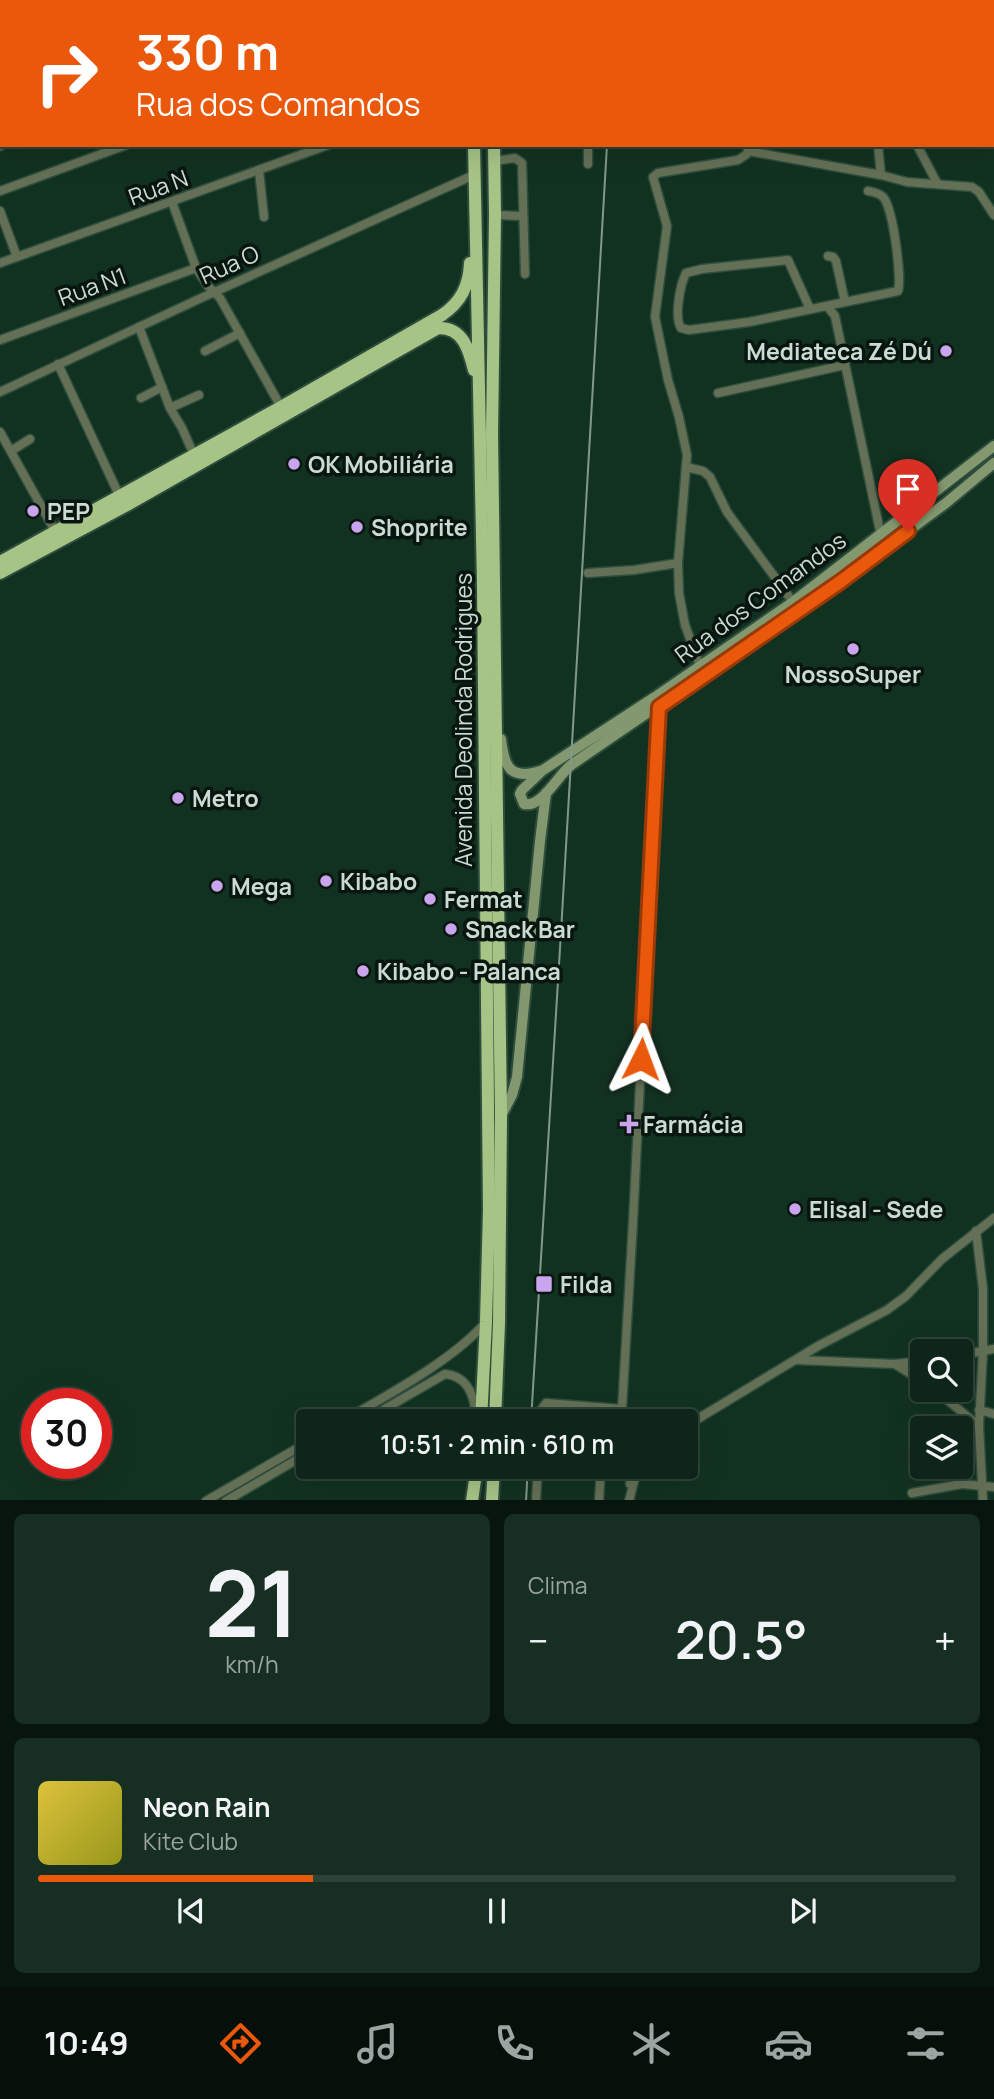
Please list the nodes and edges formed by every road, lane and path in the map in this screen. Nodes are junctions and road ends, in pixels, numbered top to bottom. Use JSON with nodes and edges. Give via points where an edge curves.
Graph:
{"nodes":[{"id":1,"x":116,"y":147,"type":"edge"},
{"id":2,"x":322,"y":147,"type":"edge"},
{"id":3,"x":474,"y":147,"type":"edge"},
{"id":4,"x":494,"y":147,"type":"edge"},
{"id":5,"x":588,"y":147,"type":"edge"},
{"id":6,"x":878,"y":147,"type":"edge"},
{"id":7,"x":918,"y":147,"type":"edge"},
{"id":8,"x":749,"y":148,"type":"edge"},
{"id":9,"x":98,"y":150,"type":"edge"},
{"id":10,"x":494,"y":160,"type":"junction"},
{"id":11,"x":588,"y":164,"type":"dead end"},
{"id":12,"x":259,"y":170,"type":"junction"},
{"id":13,"x":476,"y":174,"type":"junction"},
{"id":14,"x":881,"y":175,"type":"junction"},
{"id":15,"x":937,"y":183,"type":"junction"},
{"id":16,"x":0,"y":191,"type":"edge"},
{"id":17,"x":867,"y":191,"type":"dead end"},
{"id":18,"x":172,"y":202,"type":"junction"},
{"id":19,"x":0,"y":211,"type":"edge"},
{"id":20,"x":495,"y":215,"type":"junction"},
{"id":21,"x":994,"y":215,"type":"edge"},
{"id":22,"x":523,"y":216,"type":"junction"},
{"id":23,"x":264,"y":217,"type":"dead end"},
{"id":24,"x":475,"y":217,"type":"junction"},
{"id":25,"x":828,"y":256,"type":"dead end"},
{"id":26,"x":17,"y":257,"type":"junction"},
{"id":27,"x":0,"y":263,"type":"edge"},
{"id":28,"x":196,"y":268,"type":"junction"},
{"id":29,"x":525,"y":275,"type":"dead end"},
{"id":30,"x":215,"y":292,"type":"junction"},
{"id":31,"x":842,"y":303,"type":"junction"},
{"id":32,"x":827,"y":306,"type":"junction"},
{"id":33,"x":810,"y":309,"type":"junction"},
{"id":34,"x":835,"y":316,"type":"junction"},
{"id":35,"x":139,"y":327,"type":"junction"},
{"id":36,"x":240,"y":333,"type":"junction"},
{"id":37,"x":0,"y":340,"type":"edge"},
{"id":38,"x":205,"y":351,"type":"dead end"},
{"id":39,"x":58,"y":364,"type":"junction"},
{"id":40,"x":845,"y":365,"type":"junction"},
{"id":41,"x":162,"y":387,"type":"junction"},
{"id":42,"x":479,"y":390,"type":"junction"},
{"id":43,"x":0,"y":392,"type":"edge"},
{"id":44,"x":718,"y":393,"type":"dead end"},
{"id":45,"x":199,"y":395,"type":"dead end"},
{"id":46,"x":141,"y":398,"type":"dead end"},
{"id":47,"x":281,"y":407,"type":"junction"},
{"id":48,"x":170,"y":408,"type":"junction"},
{"id":49,"x":0,"y":432,"type":"edge"},
{"id":50,"x":30,"y":439,"type":"dead end"},
{"id":51,"x":994,"y":446,"type":"edge"},
{"id":52,"x":11,"y":451,"type":"junction"},
{"id":53,"x":194,"y":455,"type":"junction"},
{"id":54,"x":994,"y":463,"type":"edge"},
{"id":55,"x":686,"y":467,"type":"junction"},
{"id":56,"x":119,"y":495,"type":"junction"},
{"id":57,"x":55,"y":531,"type":"junction"},
{"id":58,"x":881,"y":536,"type":"junction"},
{"id":59,"x":0,"y":562,"type":"edge"},
{"id":60,"x":678,"y":564,"type":"junction"},
{"id":61,"x":0,"y":573,"type":"edge"},
{"id":62,"x":589,"y":573,"type":"dead end"},
{"id":63,"x":793,"y":602,"type":"junction"},
{"id":64,"x":700,"y":666,"type":"junction"},
{"id":65,"x":497,"y":704,"type":"junction"},
{"id":66,"x":659,"y":707,"type":"junction"},
{"id":67,"x":543,"y":770,"type":"junction"},
{"id":68,"x":546,"y":793,"type":"junction"},
{"id":69,"x":500,"y":1116,"type":"junction"},
{"id":70,"x":994,"y":1218,"type":"edge"},
{"id":71,"x":976,"y":1230,"type":"junction"},
{"id":72,"x":486,"y":1322,"type":"junction"},
{"id":73,"x":994,"y":1349,"type":"edge"},
{"id":74,"x":983,"y":1352,"type":"junction"},
{"id":75,"x":973,"y":1353,"type":"edge"},
{"id":76,"x":797,"y":1360,"type":"junction"},
{"id":77,"x":910,"y":1362,"type":"edge"},
{"id":78,"x":895,"y":1364,"type":"junction"},
{"id":79,"x":910,"y":1373,"type":"edge"},
{"id":80,"x":949,"y":1402,"type":"edge"},
{"id":81,"x":364,"y":1409,"type":"edge"},
{"id":82,"x":385,"y":1409,"type":"edge"},
{"id":83,"x":476,"y":1409,"type":"edge"},
{"id":84,"x":480,"y":1409,"type":"edge"},
{"id":85,"x":495,"y":1409,"type":"edge"},
{"id":86,"x":542,"y":1409,"type":"edge"},
{"id":87,"x":622,"y":1409,"type":"joint"},
{"id":88,"x":979,"y":1410,"type":"junction"},
{"id":89,"x":994,"y":1414,"type":"edge"},
{"id":90,"x":698,"y":1419,"type":"edge"},
{"id":91,"x":979,"y":1426,"type":"junction"},
{"id":92,"x":296,"y":1449,"type":"edge"},
{"id":93,"x":296,"y":1460,"type":"edge"},
{"id":94,"x":475,"y":1479,"type":"edge"},
{"id":95,"x":493,"y":1479,"type":"edge"},
{"id":96,"x":537,"y":1479,"type":"edge"},
{"id":97,"x":601,"y":1479,"type":"edge"},
{"id":98,"x":630,"y":1479,"type":"edge"},
{"id":99,"x":635,"y":1479,"type":"edge"},
{"id":100,"x":983,"y":1485,"type":"junction"},
{"id":101,"x":994,"y":1487,"type":"edge"},
{"id":102,"x":912,"y":1493,"type":"dead end"},
{"id":103,"x":206,"y":1500,"type":"edge"},
{"id":104,"x":226,"y":1500,"type":"edge"},
{"id":105,"x":472,"y":1500,"type":"edge"},
{"id":106,"x":492,"y":1500,"type":"edge"},
{"id":107,"x":536,"y":1500,"type":"edge"},
{"id":108,"x":599,"y":1500,"type":"edge"},
{"id":109,"x":629,"y":1500,"type":"edge"},
{"id":110,"x":983,"y":1500,"type":"edge"}],
"edges":[{"from":1,"to":9,"type":"street"},
{"from":2,"to":12,"type":"street","name":"Rua N"},
{"from":3,"to":13,"type":"highway","name":"Avenida Deolinda Rodrigues"},
{"from":4,"to":10,"type":"highway","name":"Avenida Deolinda Rodrigues"},
{"from":5,"to":11,"type":"street"},
{"from":6,"to":14,"type":"street"},
{"from":7,"to":15,"type":"street"},
{"from":8,"to":14,"type":"street"},
{"from":8,"to":55,"type":"street","via":[[738,160],[653,177],[667,231],[655,317],[685,444]]},
{"from":9,"to":16,"type":"street"},
{"from":10,"to":20,"type":"highway","name":"Avenida Deolinda Rodrigues"},
{"from":10,"to":22,"type":"street","via":[[515,158],[522,163]]},
{"from":12,"to":18,"type":"street","name":"Rua N"},
{"from":12,"to":23,"type":"street"},
{"from":13,"to":24,"type":"highway","name":"Avenida Deolinda Rodrigues"},
{"from":13,"to":30,"type":"street","name":"Rua O"},
{"from":14,"to":15,"type":"street"},
{"from":15,"to":21,"type":"street","via":[[976,189]]},
{"from":17,"to":31,"type":"street","via":[[879,194],[890,209],[900,289]]},
{"from":18,"to":26,"type":"street","name":"Rua N"},
{"from":18,"to":28,"type":"street"},
{"from":19,"to":26,"type":"street"},
{"from":20,"to":22,"type":"street"},
{"from":20,"to":65,"type":"highway","name":"Avenida Deolinda Rodrigues","via":[[492,434]]},
{"from":22,"to":29,"type":"street"},
{"from":24,"to":42,"type":"highway","name":"Avenida Deolinda Rodrigues"},
{"from":24,"to":47,"type":"highway","via":[[469,278],[451,309]]},
{"from":25,"to":31,"type":"street","via":[[836,261]]},
{"from":26,"to":27,"type":"street","name":"Rua N"},
{"from":28,"to":30,"type":"street"},
{"from":28,"to":37,"type":"street","name":"Rua N1"},
{"from":30,"to":35,"type":"street","name":"Rua O"},
{"from":30,"to":36,"type":"street"},
{"from":31,"to":32,"type":"street"},
{"from":31,"to":34,"type":"street"},
{"from":32,"to":33,"type":"street"},
{"from":32,"to":34,"type":"street"},
{"from":33,"to":33,"type":"street","via":[[788,260],[702,269],[686,273],[677,323],[689,330]]},
{"from":34,"to":40,"type":"street"},
{"from":35,"to":39,"type":"street","name":"Rua O"},
{"from":35,"to":41,"type":"street"},
{"from":36,"to":38,"type":"street"},
{"from":36,"to":47,"type":"street"},
{"from":39,"to":43,"type":"street","name":"Rua O"},
{"from":39,"to":56,"type":"street"},
{"from":40,"to":44,"type":"street"},
{"from":40,"to":58,"type":"street"},
{"from":41,"to":46,"type":"street"},
{"from":41,"to":48,"type":"street"},
{"from":42,"to":61,"type":"highway","via":[[464,342],[454,331],[438,328],[127,506]]},
{"from":42,"to":72,"type":"highway","name":"Avenida Deolinda Rodrigues","via":[[489,1210]]},
{"from":45,"to":48,"type":"street"},
{"from":47,"to":53,"type":"highway"},
{"from":48,"to":53,"type":"street"},
{"from":49,"to":52,"type":"street"},
{"from":50,"to":52,"type":"street"},
{"from":51,"to":58,"type":"main road","name":"Rua dos Comandos"},
{"from":52,"to":57,"type":"street"},
{"from":53,"to":56,"type":"highway"},
{"from":54,"to":66,"type":"main road","name":"Rua dos Comandos","via":[[840,582]]},
{"from":55,"to":60,"type":"street"},
{"from":55,"to":63,"type":"street","via":[[710,477],[727,512]]},
{"from":56,"to":57,"type":"highway"},
{"from":57,"to":59,"type":"highway"},
{"from":58,"to":63,"type":"main road","name":"Rua dos Comandos"},
{"from":60,"to":62,"type":"street"},
{"from":60,"to":64,"type":"street","via":[[682,610]]},
{"from":63,"to":64,"type":"main road","name":"Rua dos Comandos"},
{"from":64,"to":67,"type":"main road","name":"Rua dos Comandos"},
{"from":65,"to":67,"type":"main road","via":[[507,766],[521,774]]},
{"from":65,"to":69,"type":"highway","name":"Avenida Deolinda Rodrigues"},
{"from":66,"to":68,"type":"main road","name":"Rua dos Comandos","via":[[566,769]]},
{"from":66,"to":87,"type":"street"},
{"from":67,"to":68,"type":"main road","name":"Rua dos Comandos","via":[[520,794],[529,806]]},
{"from":68,"to":69,"type":"main road","via":[[517,1077]]},
{"from":69,"to":85,"type":"highway","name":"Avenida Deolinda Rodrigues"},
{"from":70,"to":71,"type":"street"},
{"from":71,"to":74,"type":"street"},
{"from":71,"to":76,"type":"street","via":[[887,1310]]},
{"from":72,"to":81,"type":"street","via":[[470,1340]]},
{"from":72,"to":84,"type":"highway","name":"Avenida Deolinda Rodrigues"},
{"from":73,"to":74,"type":"street"},
{"from":74,"to":75,"type":"street"},
{"from":74,"to":88,"type":"street"},
{"from":76,"to":78,"type":"street"},
{"from":76,"to":90,"type":"street"},
{"from":77,"to":78,"type":"street"},
{"from":78,"to":79,"type":"street"},
{"from":80,"to":91,"type":"street"},
{"from":82,"to":83,"type":"street","via":[[445,1374],[458,1378],[471,1391]]},
{"from":86,"to":87,"type":"street","via":[[546,1404]]},
{"from":88,"to":89,"type":"street"},
{"from":88,"to":91,"type":"street"},
{"from":91,"to":100,"type":"street"},
{"from":92,"to":103,"type":"street"},
{"from":93,"to":104,"type":"street"},
{"from":94,"to":105,"type":"highway"},
{"from":95,"to":106,"type":"highway"},
{"from":96,"to":107,"type":"street"},
{"from":97,"to":108,"type":"street"},
{"from":98,"to":109,"type":"street"},
{"from":99,"to":109,"type":"street"},
{"from":100,"to":101,"type":"street"},
{"from":100,"to":102,"type":"street","via":[[962,1483]]},
{"from":100,"to":110,"type":"street"}]}
